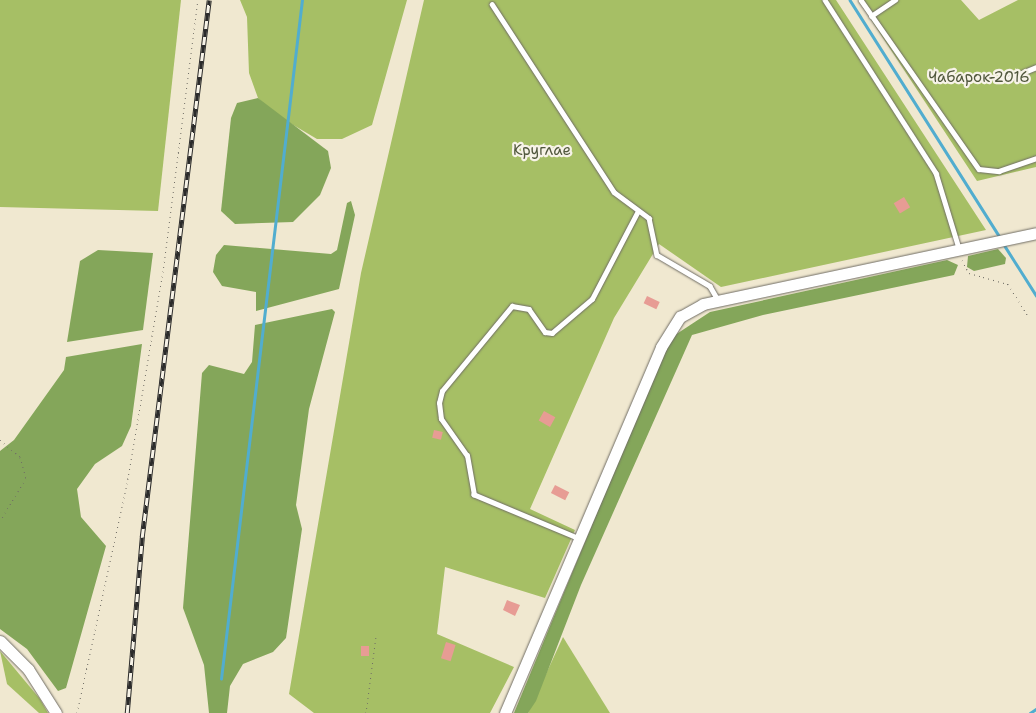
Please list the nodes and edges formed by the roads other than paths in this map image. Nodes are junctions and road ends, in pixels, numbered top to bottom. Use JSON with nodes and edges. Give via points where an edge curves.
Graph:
{"nodes":[{"id":1,"x":825,"y":0,"type":"edge"},
{"id":2,"x":861,"y":0,"type":"edge"},
{"id":3,"x":896,"y":0,"type":"edge"},
{"id":4,"x":492,"y":4,"type":"dead end"},
{"id":5,"x":871,"y":16,"type":"junction"},
{"id":6,"x":1036,"y":67,"type":"edge"},
{"id":7,"x":1007,"y":79,"type":"dead end"},
{"id":8,"x":1036,"y":158,"type":"edge"},
{"id":9,"x":638,"y":211,"type":"junction"},
{"id":10,"x":1036,"y":233,"type":"edge"},
{"id":11,"x":961,"y":253,"type":"junction"},
{"id":12,"x":719,"y":301,"type":"junction"},
{"id":13,"x":581,"y":540,"type":"junction"},
{"id":14,"x":0,"y":641,"type":"edge"},
{"id":15,"x":56,"y":713,"type":"edge"},
{"id":16,"x":505,"y":713,"type":"edge"}],
"edges":[{"from":1,"to":11,"type":"lane","via":[[936,173]]},
{"from":2,"to":5,"type":"lane"},
{"from":3,"to":5,"type":"lane"},
{"from":4,"to":9,"type":"lane","via":[[614,192]]},
{"from":5,"to":8,"type":"lane","via":[[979,169],[999,171]]},
{"from":6,"to":7,"type":"lane"},
{"from":9,"to":12,"type":"lane","via":[[649,218],[657,255],[710,286]]},
{"from":9,"to":13,"type":"lane","via":[[592,299],[552,333],[545,332],[529,309],[512,306],[442,391],[439,403],[440,419],[467,456],[474,495]]},
{"from":10,"to":11,"type":"street"},
{"from":11,"to":12,"type":"street"},
{"from":12,"to":13,"type":"street","via":[[690,309],[671,326]]},
{"from":13,"to":16,"type":"street"},
{"from":14,"to":15,"type":"street","via":[[28,669]]}]}
